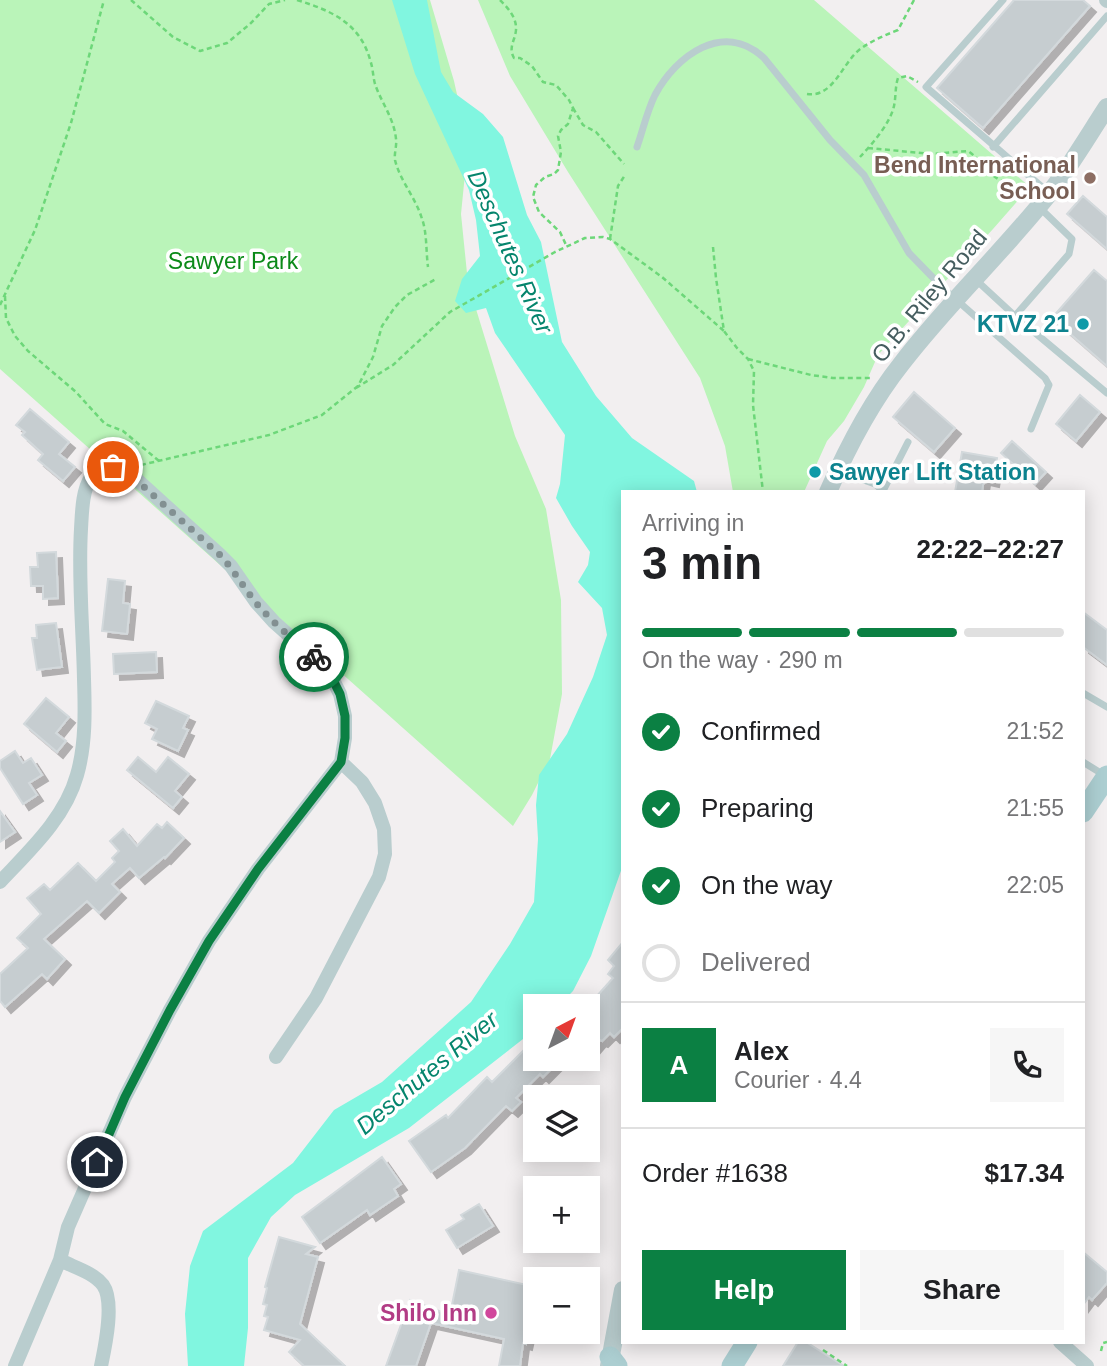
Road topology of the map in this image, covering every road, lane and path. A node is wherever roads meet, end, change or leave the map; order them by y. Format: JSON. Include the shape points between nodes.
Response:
{"nodes":[{"id":1,"x":104,"y":0,"type":"edge"},
{"id":2,"x":131,"y":0,"type":"edge"},
{"id":3,"x":285,"y":0,"type":"edge"},
{"id":4,"x":297,"y":0,"type":"edge"},
{"id":5,"x":500,"y":0,"type":"edge"},
{"id":6,"x":915,"y":0,"type":"edge"},
{"id":7,"x":1003,"y":0,"type":"edge"},
{"id":8,"x":1107,"y":16,"type":"edge"},
{"id":9,"x":926,"y":87,"type":"junction"},
{"id":10,"x":790,"y":91,"type":"junction"},
{"id":11,"x":1107,"y":107,"type":"edge"},
{"id":12,"x":573,"y":108,"type":"junction"},
{"id":13,"x":993,"y":146,"type":"junction"},
{"id":14,"x":637,"y":147,"type":"dead end"},
{"id":15,"x":868,"y":148,"type":"junction"},
{"id":16,"x":624,"y":164,"type":"dead end"},
{"id":17,"x":852,"y":164,"type":"junction"},
{"id":18,"x":625,"y":176,"type":"dead end"},
{"id":19,"x":1038,"y":198,"type":"junction"},
{"id":20,"x":610,"y":239,"type":"junction"},
{"id":21,"x":567,"y":247,"type":"junction"},
{"id":22,"x":713,"y":247,"type":"dead end"},
{"id":23,"x":428,"y":267,"type":"dead end"},
{"id":24,"x":436,"y":279,"type":"dead end"},
{"id":25,"x":975,"y":279,"type":"junction"},
{"id":26,"x":5,"y":296,"type":"junction"},
{"id":27,"x":956,"y":300,"type":"junction"},
{"id":28,"x":0,"y":305,"type":"edge"},
{"id":29,"x":1015,"y":316,"type":"junction"},
{"id":30,"x":724,"y":331,"type":"junction"},
{"id":31,"x":748,"y":359,"type":"junction"},
{"id":32,"x":890,"y":379,"type":"junction"},
{"id":33,"x":356,"y":388,"type":"junction"},
{"id":34,"x":1107,"y":393,"type":"edge"},
{"id":35,"x":1031,"y":429,"type":"dead end"},
{"id":36,"x":908,"y":442,"type":"dead end"},
{"id":37,"x":159,"y":461,"type":"junction"},
{"id":38,"x":121,"y":470,"type":"junction"},
{"id":39,"x":837,"y":471,"type":"junction"},
{"id":40,"x":763,"y":490,"type":"edge"},
{"id":41,"x":829,"y":490,"type":"edge"},
{"id":42,"x":883,"y":490,"type":"edge"},
{"id":43,"x":884,"y":490,"type":"edge"},
{"id":44,"x":1085,"y":694,"type":"edge"},
{"id":45,"x":1107,"y":707,"type":"edge"},
{"id":46,"x":341,"y":762,"type":"junction"},
{"id":47,"x":1085,"y":763,"type":"edge"},
{"id":48,"x":1107,"y":776,"type":"edge"},
{"id":49,"x":1085,"y":809,"type":"edge"},
{"id":50,"x":0,"y":882,"type":"edge"},
{"id":51,"x":276,"y":1057,"type":"dead end"},
{"id":52,"x":60,"y":1260,"type":"junction"},
{"id":53,"x":621,"y":1303,"type":"edge"},
{"id":54,"x":1107,"y":1342,"type":"edge"},
{"id":55,"x":746,"y":1344,"type":"edge"},
{"id":56,"x":1062,"y":1344,"type":"edge"},
{"id":57,"x":823,"y":1350,"type":"dead end"},
{"id":58,"x":1101,"y":1351,"type":"dead end"},
{"id":59,"x":612,"y":1363,"type":"edge"},
{"id":60,"x":15,"y":1366,"type":"edge"},
{"id":61,"x":101,"y":1366,"type":"edge"},
{"id":62,"x":732,"y":1366,"type":"edge"},
{"id":63,"x":847,"y":1366,"type":"edge"},
{"id":64,"x":1087,"y":1366,"type":"edge"}],
"edges":[{"from":1,"to":26,"type":"path","via":[[63,148],[35,230]]},
{"from":2,"to":3,"type":"path","via":[[173,37],[200,51],[227,43],[269,4]]},
{"from":4,"to":23,"type":"path","via":[[342,18],[366,48],[397,140],[394,158],[423,219]]},
{"from":5,"to":12,"type":"path","via":[[516,22],[514,58],[531,66],[543,82],[556,85]]},
{"from":6,"to":10,"type":"path","via":[[898,30],[856,52],[829,88],[813,95]]},
{"from":7,"to":9,"type":"lane"},
{"from":8,"to":13,"type":"lane"},
{"from":9,"to":13,"type":"lane"},
{"from":9,"to":15,"type":"path","via":[[907,76],[898,78],[894,108]]},
{"from":10,"to":14,"type":"lane","via":[[753,48],[726,40],[712,44],[690,54],[668,75],[654,97]]},
{"from":10,"to":17,"type":"lane"},
{"from":11,"to":19,"type":"street","name":"O.B. Riley Road","via":[[1074,159]]},
{"from":12,"to":16,"type":"path","via":[[583,125],[596,132]]},
{"from":12,"to":21,"type":"path","via":[[558,136],[558,170],[536,185],[533,197]]},
{"from":13,"to":19,"type":"lane"},
{"from":15,"to":17,"type":"path"},
{"from":15,"to":19,"type":"path","via":[[932,154],[968,151],[989,172]]},
{"from":17,"to":27,"type":"lane","via":[[871,186],[909,253]]},
{"from":18,"to":20,"type":"path","via":[[618,186]]},
{"from":19,"to":25,"type":"street","name":"O.B. Riley Road"},
{"from":19,"to":29,"type":"lane","via":[[1072,239],[1069,254]]},
{"from":20,"to":21,"type":"path","via":[[585,238]]},
{"from":20,"to":30,"type":"path"},
{"from":21,"to":33,"type":"path","via":[[450,312],[393,365]]},
{"from":22,"to":30,"type":"path"},
{"from":24,"to":33,"type":"path","via":[[395,307]]},
{"from":25,"to":27,"type":"street","name":"O.B. Riley Road"},
{"from":25,"to":29,"type":"lane"},
{"from":26,"to":28,"type":"path"},
{"from":26,"to":37,"type":"path","via":[[6,318],[28,351],[105,424],[123,431]]},
{"from":27,"to":32,"type":"street","name":"O.B. Riley Road"},
{"from":27,"to":35,"type":"lane","via":[[1045,378],[1049,385]]},
{"from":29,"to":34,"type":"lane"},
{"from":30,"to":31,"type":"path"},
{"from":31,"to":32,"type":"path","via":[[833,379]]},
{"from":31,"to":40,"type":"path","via":[[754,371],[752,405]]},
{"from":32,"to":39,"type":"street","name":"O.B. Riley Road"},
{"from":33,"to":37,"type":"path","via":[[322,415],[269,435]]},
{"from":36,"to":43,"type":"lane"},
{"from":37,"to":38,"type":"path"},
{"from":38,"to":46,"type":"street","via":[[220,555],[274,622],[332,678],[345,716]]},
{"from":38,"to":50,"type":"street","via":[[108,468],[91,476],[82,510],[85,707],[77,775],[65,805],[44,835]]},
{"from":39,"to":41,"type":"street","name":"O.B. Riley Road"},
{"from":39,"to":42,"type":"lane"},
{"from":44,"to":45,"type":"lane"},
{"from":46,"to":51,"type":"street","via":[[375,803],[384,829],[385,854],[379,877],[316,999]]},
{"from":46,"to":52,"type":"street","via":[[258,869],[170,1010],[125,1097],[68,1227]]},
{"from":47,"to":48,"type":"lane"},
{"from":48,"to":49,"type":"main road"},
{"from":52,"to":60,"type":"street"},
{"from":52,"to":61,"type":"street","via":[[103,1285],[108,1299]]},
{"from":53,"to":59,"type":"street"},
{"from":54,"to":58,"type":"path"},
{"from":55,"to":62,"type":"main road"},
{"from":56,"to":64,"type":"street"},
{"from":57,"to":63,"type":"path"}]}
